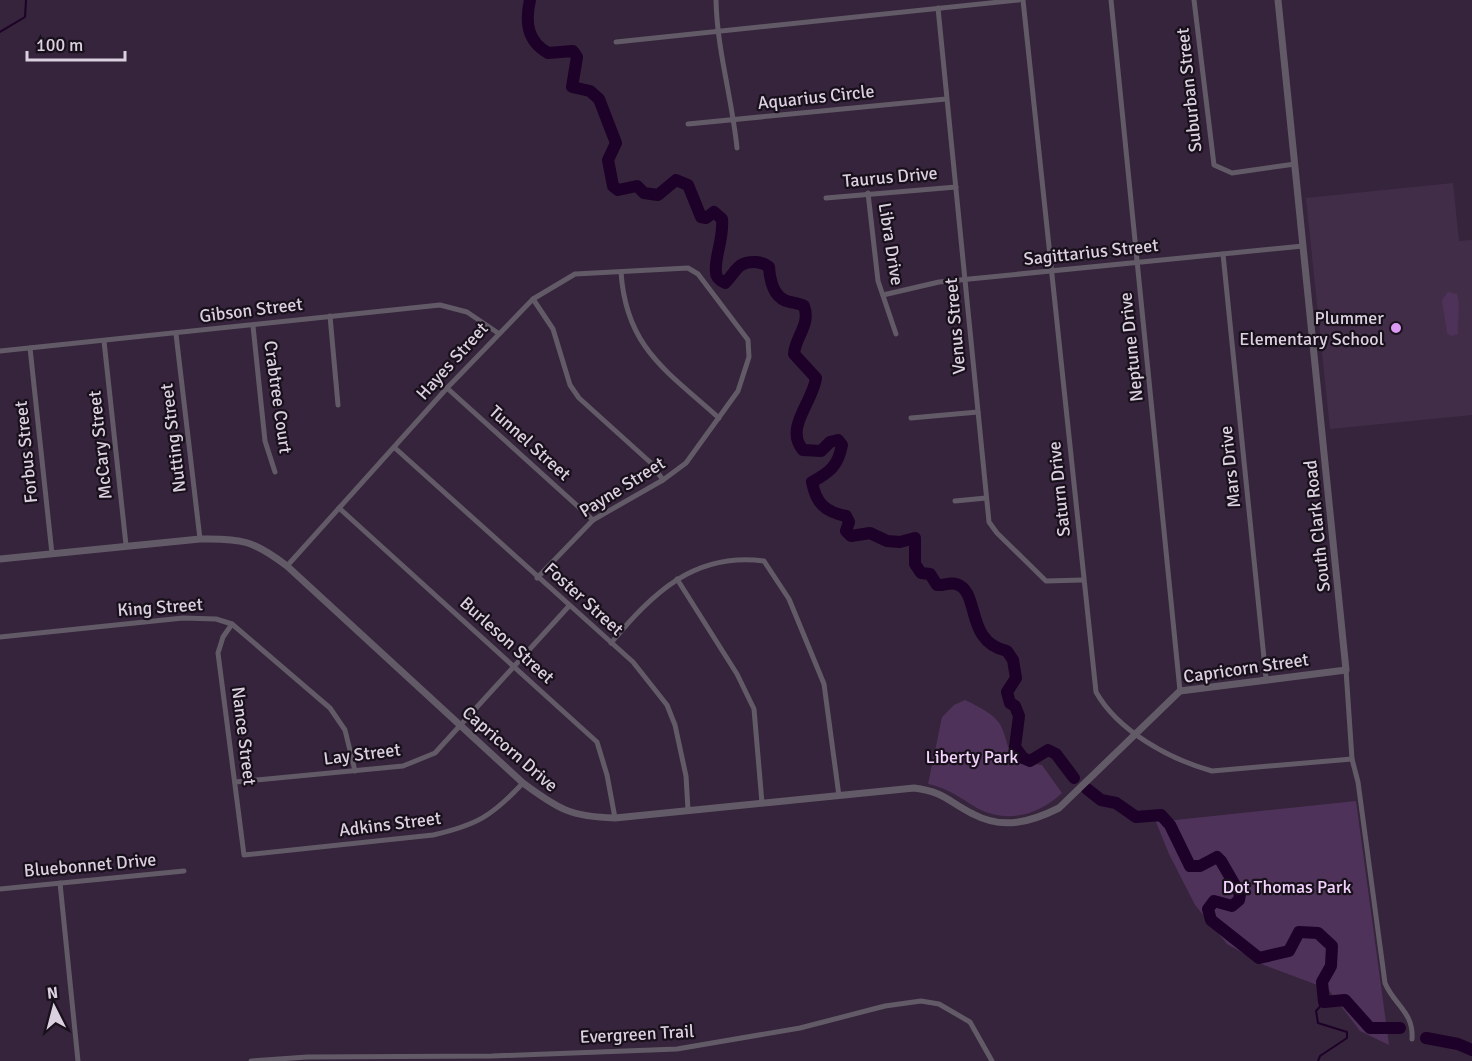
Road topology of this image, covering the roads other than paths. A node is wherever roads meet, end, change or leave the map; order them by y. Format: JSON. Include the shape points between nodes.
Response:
{"nodes":[{"id":1,"x":716,"y":0,"type":"edge"},
{"id":2,"x":1021,"y":0,"type":"edge"},
{"id":3,"x":1111,"y":0,"type":"edge"},
{"id":4,"x":1194,"y":0,"type":"edge"},
{"id":5,"x":1278,"y":0,"type":"edge"},
{"id":6,"x":938,"y":8,"type":"junction"},
{"id":7,"x":716,"y":32,"type":"junction"},
{"id":8,"x":616,"y":42,"type":"dead end"},
{"id":9,"x":946,"y":99,"type":"junction"},
{"id":10,"x":734,"y":121,"type":"junction"},
{"id":11,"x":688,"y":124,"type":"dead end"},
{"id":12,"x":736,"y":148,"type":"dead end"},
{"id":13,"x":1295,"y":164,"type":"junction"},
{"id":14,"x":956,"y":187,"type":"junction"},
{"id":15,"x":868,"y":193,"type":"junction"},
{"id":16,"x":826,"y":198,"type":"dead end"},
{"id":17,"x":1303,"y":246,"type":"junction"},
{"id":18,"x":1223,"y":254,"type":"junction"},
{"id":19,"x":1138,"y":263,"type":"junction"},
{"id":20,"x":688,"y":268,"type":"joint"},
{"id":21,"x":1052,"y":271,"type":"junction"},
{"id":22,"x":621,"y":272,"type":"junction"},
{"id":23,"x":966,"y":280,"type":"junction"},
{"id":24,"x":883,"y":295,"type":"junction"},
{"id":25,"x":533,"y":299,"type":"junction"},
{"id":26,"x":330,"y":316,"type":"junction"},
{"id":27,"x":253,"y":326,"type":"junction"},
{"id":28,"x":498,"y":333,"type":"junction"},
{"id":29,"x":176,"y":334,"type":"junction"},
{"id":30,"x":896,"y":334,"type":"dead end"},
{"id":31,"x":104,"y":341,"type":"junction"},
{"id":32,"x":30,"y":348,"type":"junction"},
{"id":33,"x":0,"y":351,"type":"edge"},
{"id":34,"x":447,"y":388,"type":"junction"},
{"id":35,"x":338,"y":405,"type":"dead end"},
{"id":36,"x":978,"y":412,"type":"junction"},
{"id":37,"x":718,"y":418,"type":"junction"},
{"id":38,"x":911,"y":418,"type":"dead end"},
{"id":39,"x":395,"y":448,"type":"junction"},
{"id":40,"x":275,"y":472,"type":"dead end"},
{"id":41,"x":663,"y":480,"type":"junction"},
{"id":42,"x":986,"y":498,"type":"junction"},
{"id":43,"x":956,"y":501,"type":"dead end"},
{"id":44,"x":339,"y":508,"type":"junction"},
{"id":45,"x":593,"y":519,"type":"junction"},
{"id":46,"x":200,"y":538,"type":"junction"},
{"id":47,"x":126,"y":545,"type":"junction"},
{"id":48,"x":52,"y":554,"type":"junction"},
{"id":49,"x":0,"y":559,"type":"edge"},
{"id":50,"x":287,"y":566,"type":"junction"},
{"id":51,"x":537,"y":578,"type":"junction"},
{"id":52,"x":677,"y":579,"type":"junction"},
{"id":53,"x":1083,"y":580,"type":"junction"},
{"id":54,"x":569,"y":606,"type":"junction"},
{"id":55,"x":232,"y":624,"type":"junction"},
{"id":56,"x":0,"y":637,"type":"edge"},
{"id":57,"x":611,"y":643,"type":"junction"},
{"id":58,"x":514,"y":667,"type":"junction"},
{"id":59,"x":1346,"y":670,"type":"junction"},
{"id":60,"x":1266,"y":678,"type":"junction"},
{"id":61,"x":1180,"y":691,"type":"junction"},
{"id":62,"x":460,"y":726,"type":"junction"},
{"id":63,"x":1135,"y":734,"type":"junction"},
{"id":64,"x":1352,"y":759,"type":"junction"},
{"id":65,"x":1106,"y":762,"type":"joint"},
{"id":66,"x":355,"y":771,"type":"junction"},
{"id":67,"x":235,"y":782,"type":"junction"},
{"id":68,"x":523,"y":783,"type":"junction"},
{"id":69,"x":839,"y":796,"type":"junction"},
{"id":70,"x":762,"y":803,"type":"junction"},
{"id":71,"x":688,"y":810,"type":"junction"},
{"id":72,"x":615,"y":818,"type":"junction"},
{"id":73,"x":244,"y":855,"type":"joint"},
{"id":74,"x":184,"y":871,"type":"dead end"},
{"id":75,"x":60,"y":883,"type":"junction"},
{"id":76,"x":0,"y":889,"type":"edge"},
{"id":77,"x":1412,"y":1039,"type":"dead end"},
{"id":78,"x":78,"y":1061,"type":"edge"},
{"id":79,"x":251,"y":1061,"type":"edge"},
{"id":80,"x":992,"y":1061,"type":"edge"}],
"edges":[{"from":1,"to":7,"type":"street"},
{"from":2,"to":6,"type":"street"},
{"from":2,"to":21,"type":"street","name":"Saturn Drive"},
{"from":3,"to":19,"type":"street","name":"Neptune Drive"},
{"from":4,"to":13,"type":"street","name":"Suburban Street","via":[[1214,165],[1232,173]]},
{"from":5,"to":13,"type":"street","name":"South Clark Road"},
{"from":6,"to":7,"type":"street"},
{"from":6,"to":9,"type":"street","name":"Venus Street"},
{"from":7,"to":8,"type":"street"},
{"from":7,"to":10,"type":"street"},
{"from":9,"to":10,"type":"street","name":"Aquarius Circle"},
{"from":9,"to":14,"type":"street","name":"Venus Street"},
{"from":10,"to":11,"type":"street","name":"Aquarius Circle"},
{"from":10,"to":12,"type":"street"},
{"from":13,"to":17,"type":"street","name":"South Clark Road"},
{"from":14,"to":15,"type":"street","name":"Taurus Drive"},
{"from":14,"to":23,"type":"street","name":"Venus Street"},
{"from":15,"to":16,"type":"street","name":"Taurus Drive"},
{"from":15,"to":24,"type":"street","name":"Libra Drive"},
{"from":17,"to":18,"type":"street","name":"Sagittarius Street"},
{"from":17,"to":59,"type":"street","name":"South Clark Road"},
{"from":18,"to":19,"type":"street","name":"Sagittarius Street"},
{"from":18,"to":60,"type":"street","name":"Mars Drive"},
{"from":19,"to":21,"type":"street","name":"Sagittarius Street"},
{"from":19,"to":61,"type":"street","name":"Neptune Drive"},
{"from":20,"to":22,"type":"street","name":"Hayes Street"},
{"from":20,"to":37,"type":"street","name":"Payne Street","via":[[698,274],[748,340],[749,357],[738,391]]},
{"from":21,"to":23,"type":"street","name":"Sagittarius Street"},
{"from":21,"to":53,"type":"street","name":"Saturn Drive"},
{"from":22,"to":25,"type":"street","name":"Hayes Street","via":[[576,274]]},
{"from":22,"to":37,"type":"street","via":[[623,296],[637,336],[651,357]]},
{"from":23,"to":24,"type":"street","name":"Sagittarius Street"},
{"from":23,"to":36,"type":"street","name":"Venus Street"},
{"from":24,"to":30,"type":"street","name":"Libra Drive"},
{"from":25,"to":28,"type":"street","name":"Hayes Street"},
{"from":25,"to":41,"type":"street","via":[[553,329],[570,385],[579,398],[651,463]]},
{"from":26,"to":27,"type":"street","name":"Gibson Street"},
{"from":26,"to":28,"type":"street","name":"Gibson Street","via":[[440,305],[466,312]]},
{"from":26,"to":35,"type":"street"},
{"from":27,"to":29,"type":"street","name":"Gibson Street"},
{"from":27,"to":40,"type":"street","name":"Crabtree Court","via":[[265,441]]},
{"from":28,"to":34,"type":"street","name":"Hayes Street"},
{"from":29,"to":31,"type":"street","name":"Gibson Street"},
{"from":29,"to":46,"type":"street","name":"Nutting Street"},
{"from":31,"to":32,"type":"street","name":"Gibson Street"},
{"from":31,"to":47,"type":"street","name":"McCary Street"},
{"from":32,"to":33,"type":"street","name":"Gibson Street"},
{"from":32,"to":48,"type":"street","name":"Forbus Street"},
{"from":34,"to":39,"type":"street","name":"Hayes Street"},
{"from":34,"to":45,"type":"street","name":"Tunnel Street"},
{"from":36,"to":38,"type":"street"},
{"from":36,"to":42,"type":"street","name":"Venus Street"},
{"from":37,"to":41,"type":"street","name":"Payne Street","via":[[686,463]]},
{"from":39,"to":44,"type":"street","name":"Hayes Street"},
{"from":39,"to":51,"type":"street","name":"Foster Street"},
{"from":41,"to":45,"type":"street","name":"Payne Street"},
{"from":42,"to":43,"type":"street"},
{"from":42,"to":53,"type":"street","name":"Venus Street","via":[[989,522],[1040,576],[1058,583]]},
{"from":44,"to":50,"type":"street","name":"Hayes Street"},
{"from":44,"to":58,"type":"street","name":"Burleson Street"},
{"from":45,"to":51,"type":"street","name":"Payne Street"},
{"from":46,"to":47,"type":"street","name":"Capricorn Drive"},
{"from":46,"to":50,"type":"street","name":"Capricorn Drive","via":[[232,538],[262,547]]},
{"from":47,"to":48,"type":"street","name":"Capricorn Drive"},
{"from":48,"to":49,"type":"street","name":"Capricorn Drive"},
{"from":50,"to":62,"type":"street","name":"Capricorn Drive"},
{"from":51,"to":54,"type":"street","name":"Foster Street"},
{"from":52,"to":57,"type":"street","via":[[641,608]]},
{"from":52,"to":69,"type":"street","via":[[685,573],[738,558],[764,561],[789,599],[824,684]]},
{"from":52,"to":70,"type":"street","via":[[737,674],[754,709]]},
{"from":53,"to":63,"type":"street","name":"Saturn Drive","via":[[1096,692],[1102,703]]},
{"from":54,"to":57,"type":"street","name":"Foster Street"},
{"from":54,"to":58,"type":"street","name":"Lay Street"},
{"from":55,"to":56,"type":"street","name":"King Street","via":[[216,619],[183,618]]},
{"from":55,"to":66,"type":"street","via":[[330,708],[345,730]]},
{"from":55,"to":67,"type":"street","name":"Nance Street","via":[[219,653]]},
{"from":57,"to":71,"type":"street","name":"Foster Street","via":[[667,705],[686,776]]},
{"from":58,"to":62,"type":"street","name":"Lay Street"},
{"from":58,"to":72,"type":"street","name":"Burleson Street","via":[[597,742]]},
{"from":59,"to":60,"type":"street","name":"Capricorn Street"},
{"from":59,"to":64,"type":"street","name":"South Clark Road"},
{"from":60,"to":61,"type":"street","name":"Capricorn Street"},
{"from":61,"to":63,"type":"street","name":"Capricorn Street"},
{"from":62,"to":66,"type":"street","name":"Lay Street","via":[[435,753],[403,766]]},
{"from":62,"to":68,"type":"street","name":"Capricorn Drive"},
{"from":63,"to":64,"type":"street","name":"Saturn Drive","via":[[1194,766],[1212,771]]},
{"from":63,"to":65,"type":"street","name":"Capricorn Street"},
{"from":64,"to":77,"type":"street","name":"South Clark Road","via":[[1385,983],[1408,1014]]},
{"from":65,"to":69,"type":"street","name":"Capricorn Drive","via":[[1059,808],[1020,823],[1003,824],[975,815],[936,791],[914,788]]},
{"from":66,"to":67,"type":"street","name":"Lay Street"},
{"from":67,"to":73,"type":"street","name":"Nance Street"},
{"from":68,"to":72,"type":"street","name":"Capricorn Drive","via":[[557,808],[586,818]]},
{"from":68,"to":73,"type":"street","name":"Adkins Street","via":[[497,810],[460,829]]},
{"from":69,"to":70,"type":"street","name":"Capricorn Drive"},
{"from":70,"to":71,"type":"street","name":"Capricorn Drive"},
{"from":71,"to":72,"type":"street","name":"Capricorn Drive"},
{"from":74,"to":75,"type":"street","name":"Bluebonnet Drive"},
{"from":75,"to":76,"type":"street","name":"Bluebonnet Drive"},
{"from":75,"to":78,"type":"street"},
{"from":79,"to":80,"type":"street","name":"Evergreen Trail","via":[[677,1049],[800,1028],[921,1001],[939,1004],[970,1023]]}]}
